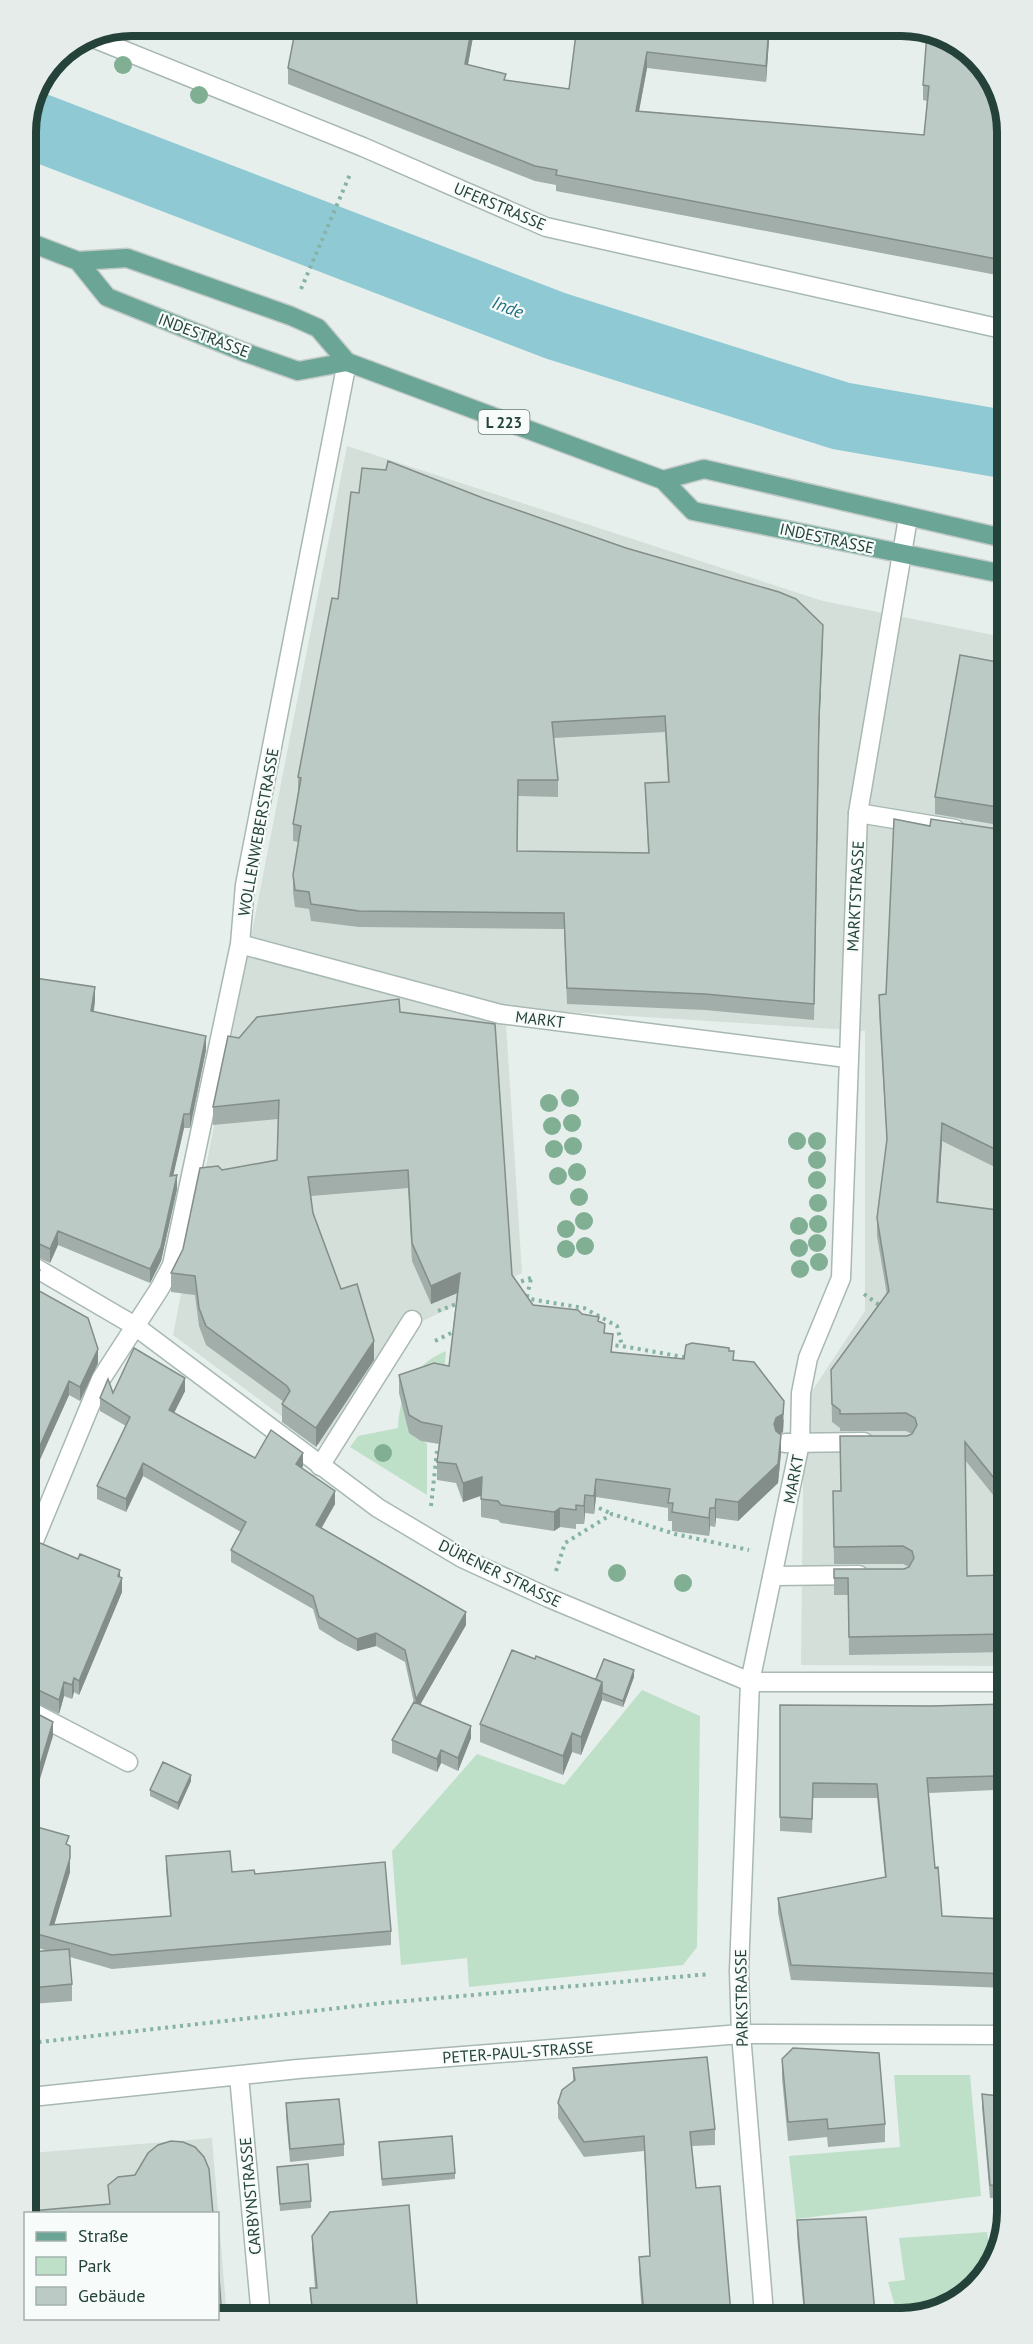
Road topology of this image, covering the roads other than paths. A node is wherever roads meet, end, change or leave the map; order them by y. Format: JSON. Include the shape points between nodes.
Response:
{"nodes":[{"id":1,"x":101,"y":41,"type":"edge"},
{"id":2,"x":36,"y":249,"type":"edge"},
{"id":3,"x":78,"y":261,"type":"junction"},
{"id":4,"x":997,"y":328,"type":"edge"},
{"id":5,"x":347,"y":362,"type":"junction"},
{"id":6,"x":663,"y":480,"type":"junction"},
{"id":7,"x":908,"y":518,"type":"junction"},
{"id":8,"x":997,"y":537,"type":"edge"},
{"id":9,"x":902,"y":554,"type":"junction"},
{"id":10,"x":997,"y":573,"type":"edge"},
{"id":11,"x":858,"y":813,"type":"junction"},
{"id":12,"x":970,"y":832,"type":"edge"},
{"id":13,"x":240,"y":944,"type":"junction"},
{"id":14,"x":847,"y":1058,"type":"junction"},
{"id":15,"x":36,"y":1268,"type":"edge"},
{"id":16,"x":841,"y":1278,"type":"joint"},
{"id":17,"x":412,"y":1320,"type":"road end"},
{"id":18,"x":135,"y":1326,"type":"junction"},
{"id":19,"x":882,"y":1442,"type":"edge"},
{"id":20,"x":792,"y":1443,"type":"junction"},
{"id":21,"x":320,"y":1466,"type":"junction"},
{"id":22,"x":36,"y":1536,"type":"edge"},
{"id":23,"x":775,"y":1569,"type":"junction"},
{"id":24,"x":880,"y":1575,"type":"edge"},
{"id":25,"x":750,"y":1682,"type":"junction"},
{"id":26,"x":997,"y":1682,"type":"edge"},
{"id":27,"x":36,"y":1713,"type":"edge"},
{"id":28,"x":128,"y":1762,"type":"dead end"},
{"id":29,"x":741,"y":2034,"type":"junction"},
{"id":30,"x":997,"y":2035,"type":"edge"},
{"id":31,"x":239,"y":2076,"type":"junction"},
{"id":32,"x":36,"y":2096,"type":"edge"},
{"id":33,"x":260,"y":2308,"type":"edge"},
{"id":34,"x":764,"y":2308,"type":"edge"}],
"edges":[{"from":1,"to":4,"type":"street","name":"UFERSTRASSE","via":[[363,147],[546,227]]},
{"from":2,"to":3,"type":"main road","name":"INDESTRASSE","number":"L 223"},
{"from":3,"to":5,"type":"main road","name":"INDESTRASSE","number":"L 223","via":[[127,258],[291,316],[318,328]]},
{"from":3,"to":5,"type":"main road","name":"INDESTRASSE","number":"L 223","via":[[107,297],[244,352],[298,371]]},
{"from":5,"to":6,"type":"main road","name":"INDESTRASSE","number":"L 223"},
{"from":5,"to":13,"type":"street","name":"WOLLENWEBERSTRASSE","via":[[245,885]]},
{"from":6,"to":7,"type":"main road","via":[[704,469]]},
{"from":6,"to":9,"type":"main road","name":"INDESTRASSE","number":"L 223","via":[[693,511]]},
{"from":7,"to":8,"type":"main road"},
{"from":7,"to":9,"type":"street","name":"MARKTSTRASSE"},
{"from":9,"to":10,"type":"main road","name":"INDESTRASSE","number":"L 223"},
{"from":9,"to":11,"type":"street","name":"MARKTSTRASSE"},
{"from":11,"to":12,"type":"street"},
{"from":11,"to":14,"type":"street","name":"MARKTSTRASSE"},
{"from":13,"to":14,"type":"street","name":"MARKT","via":[[500,1014]]},
{"from":13,"to":18,"type":"street","name":"WOLLENWEBERSTRASSE","via":[[172,1265]]},
{"from":14,"to":16,"type":"street","name":"MARKTSTRASSE"},
{"from":15,"to":18,"type":"street","name":"DÜRENER STRASSE"},
{"from":16,"to":20,"type":"street","name":"MARKT","via":[[808,1358]]},
{"from":17,"to":21,"type":"street"},
{"from":18,"to":21,"type":"street","name":"DÜRENER STRASSE"},
{"from":18,"to":22,"type":"street","name":"WOLLENWEBERSTRASSE","via":[[101,1379]]},
{"from":19,"to":20,"type":"street"},
{"from":20,"to":23,"type":"street","name":"MARKT"},
{"from":21,"to":25,"type":"street","name":"DÜRENER STRASSE","via":[[378,1508],[462,1558]]},
{"from":23,"to":24,"type":"street"},
{"from":23,"to":25,"type":"street","name":"MARKT"},
{"from":25,"to":26,"type":"street","name":"DÜRENER STRASSE"},
{"from":25,"to":29,"type":"street","name":"PARKSTRASSE","via":[[739,1971]]},
{"from":27,"to":28,"type":"street"},
{"from":29,"to":30,"type":"street","name":"PETER-PAUL-STRASSE"},
{"from":29,"to":31,"type":"street","name":"PETER-PAUL-STRASSE"},
{"from":29,"to":34,"type":"street","name":"PARKSTRASSE"},
{"from":31,"to":32,"type":"street","name":"PETER-PAUL-STRASSE"},
{"from":31,"to":33,"type":"street","name":"CARBYNSTRASSE"}]}
